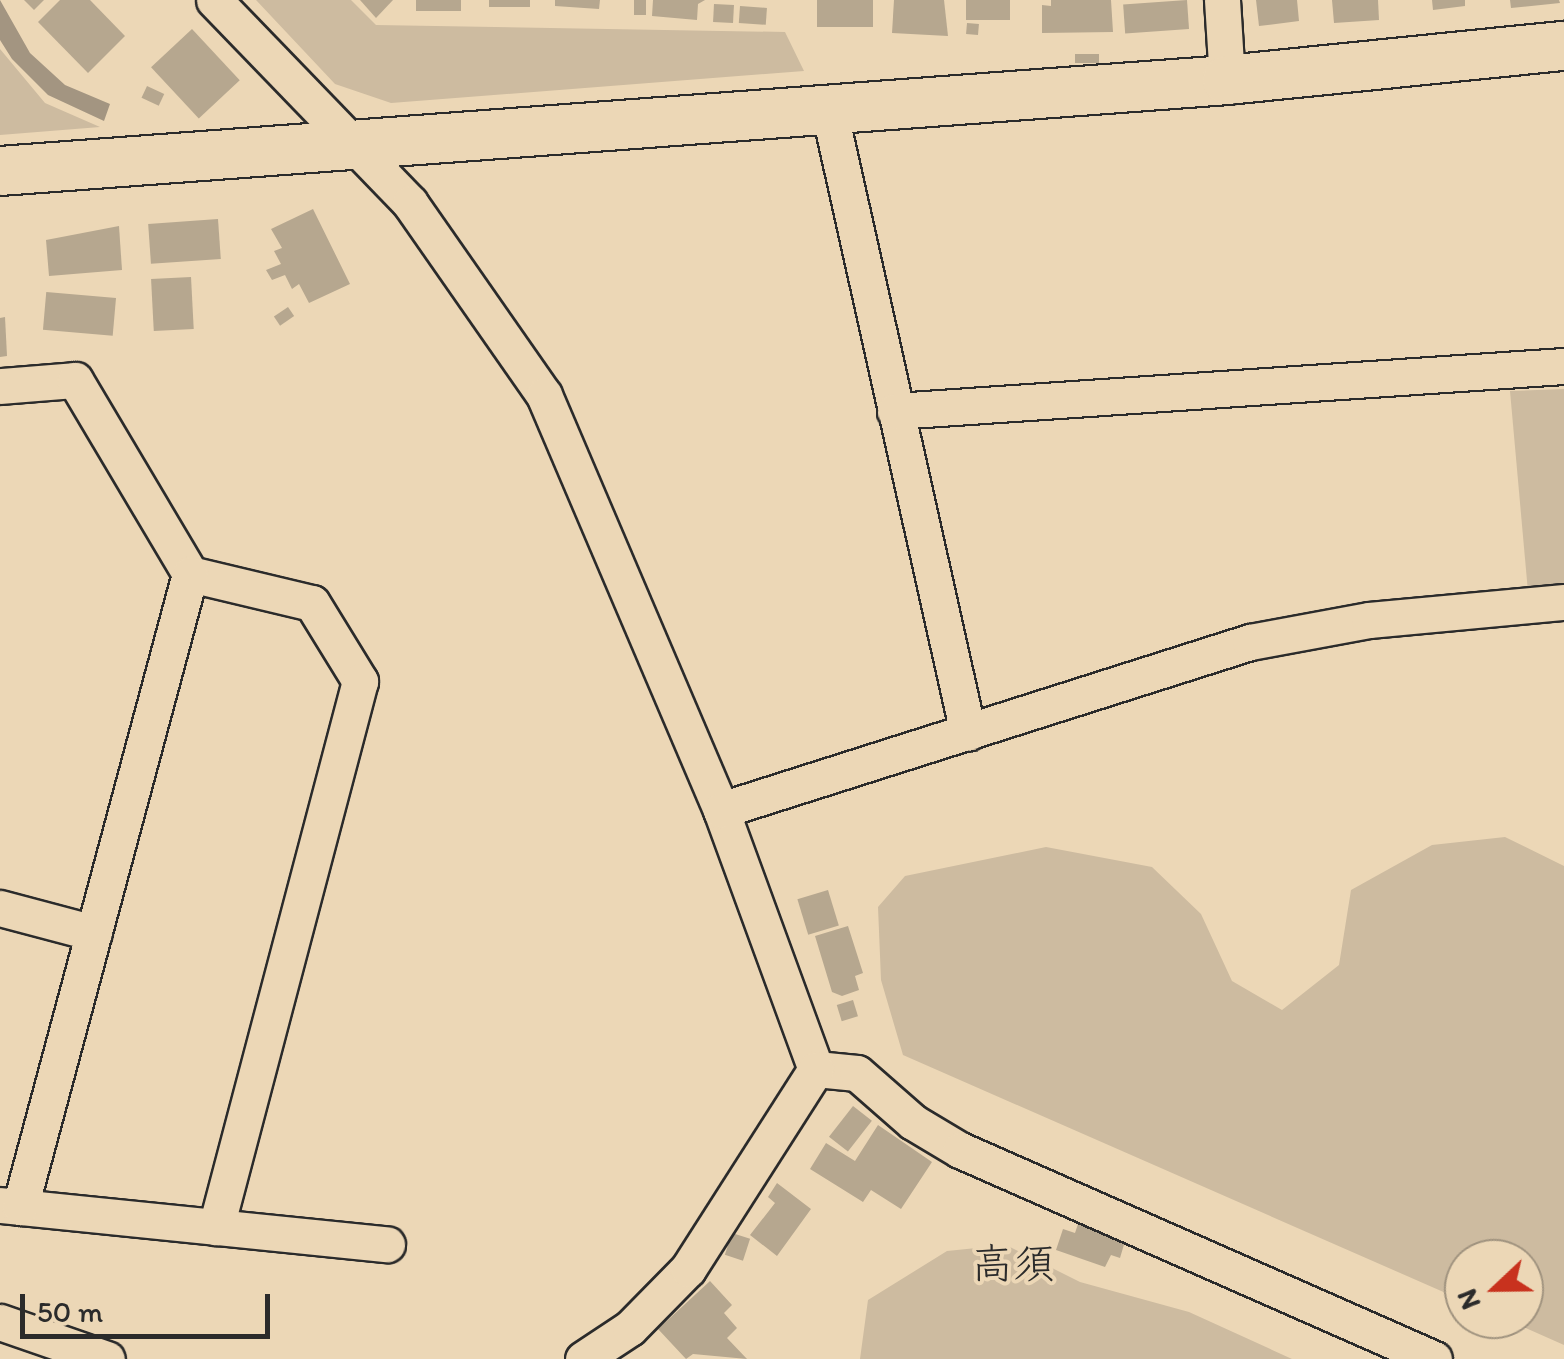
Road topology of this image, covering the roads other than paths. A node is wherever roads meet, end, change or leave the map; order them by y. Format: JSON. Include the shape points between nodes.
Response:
{"nodes":[{"id":1,"x":214,"y":0,"type":"edge"},
{"id":2,"x":1222,"y":0,"type":"edge"},
{"id":3,"x":1564,"y":46,"type":"edge"},
{"id":4,"x":1227,"y":80,"type":"junction"},
{"id":5,"x":830,"y":110,"type":"junction"},
{"id":6,"x":346,"y":142,"type":"junction"},
{"id":7,"x":0,"y":171,"type":"edge"},
{"id":8,"x":1564,"y":366,"type":"edge"},
{"id":9,"x":0,"y":386,"type":"edge"},
{"id":10,"x":895,"y":411,"type":"junction"},
{"id":11,"x":190,"y":574,"type":"junction"},
{"id":12,"x":1564,"y":602,"type":"edge"},
{"id":13,"x":968,"y":733,"type":"junction"},
{"id":14,"x":720,"y":810,"type":"junction"},
{"id":15,"x":0,"y":908,"type":"edge"},
{"id":16,"x":94,"y":932,"type":"junction"},
{"id":17,"x":816,"y":1069,"type":"junction"},
{"id":18,"x":10,"y":1206,"type":"edge"},
{"id":19,"x":216,"y":1227,"type":"junction"},
{"id":20,"x":387,"y":1244,"type":"dead end"},
{"id":21,"x":0,"y":1322,"type":"edge"},
{"id":22,"x":107,"y":1359,"type":"edge"},
{"id":23,"x":583,"y":1359,"type":"edge"},
{"id":24,"x":1434,"y":1359,"type":"edge"}],
"edges":[{"from":1,"to":6,"type":"street"},
{"from":2,"to":4,"type":"street"},
{"from":3,"to":4,"type":"street"},
{"from":4,"to":5,"type":"street"},
{"from":5,"to":6,"type":"street"},
{"from":5,"to":10,"type":"street"},
{"from":6,"to":7,"type":"street"},
{"from":6,"to":14,"type":"street","via":[[410,203],[544,396]]},
{"from":8,"to":10,"type":"street"},
{"from":9,"to":11,"type":"street","via":[[74,380]]},
{"from":10,"to":13,"type":"street"},
{"from":11,"to":16,"type":"street"},
{"from":11,"to":19,"type":"street","via":[[312,603],[360,681]]},
{"from":12,"to":13,"type":"street","via":[[1369,620],[1250,642]]},
{"from":13,"to":14,"type":"street"},
{"from":14,"to":17,"type":"street"},
{"from":15,"to":16,"type":"street"},
{"from":16,"to":18,"type":"street"},
{"from":17,"to":23,"type":"street","via":[[688,1269],[630,1328]]},
{"from":17,"to":24,"type":"street","via":[[858,1073],[914,1122],[960,1150]]},
{"from":18,"to":19,"type":"street"},
{"from":19,"to":20,"type":"street"},
{"from":21,"to":22,"type":"street"}]}
